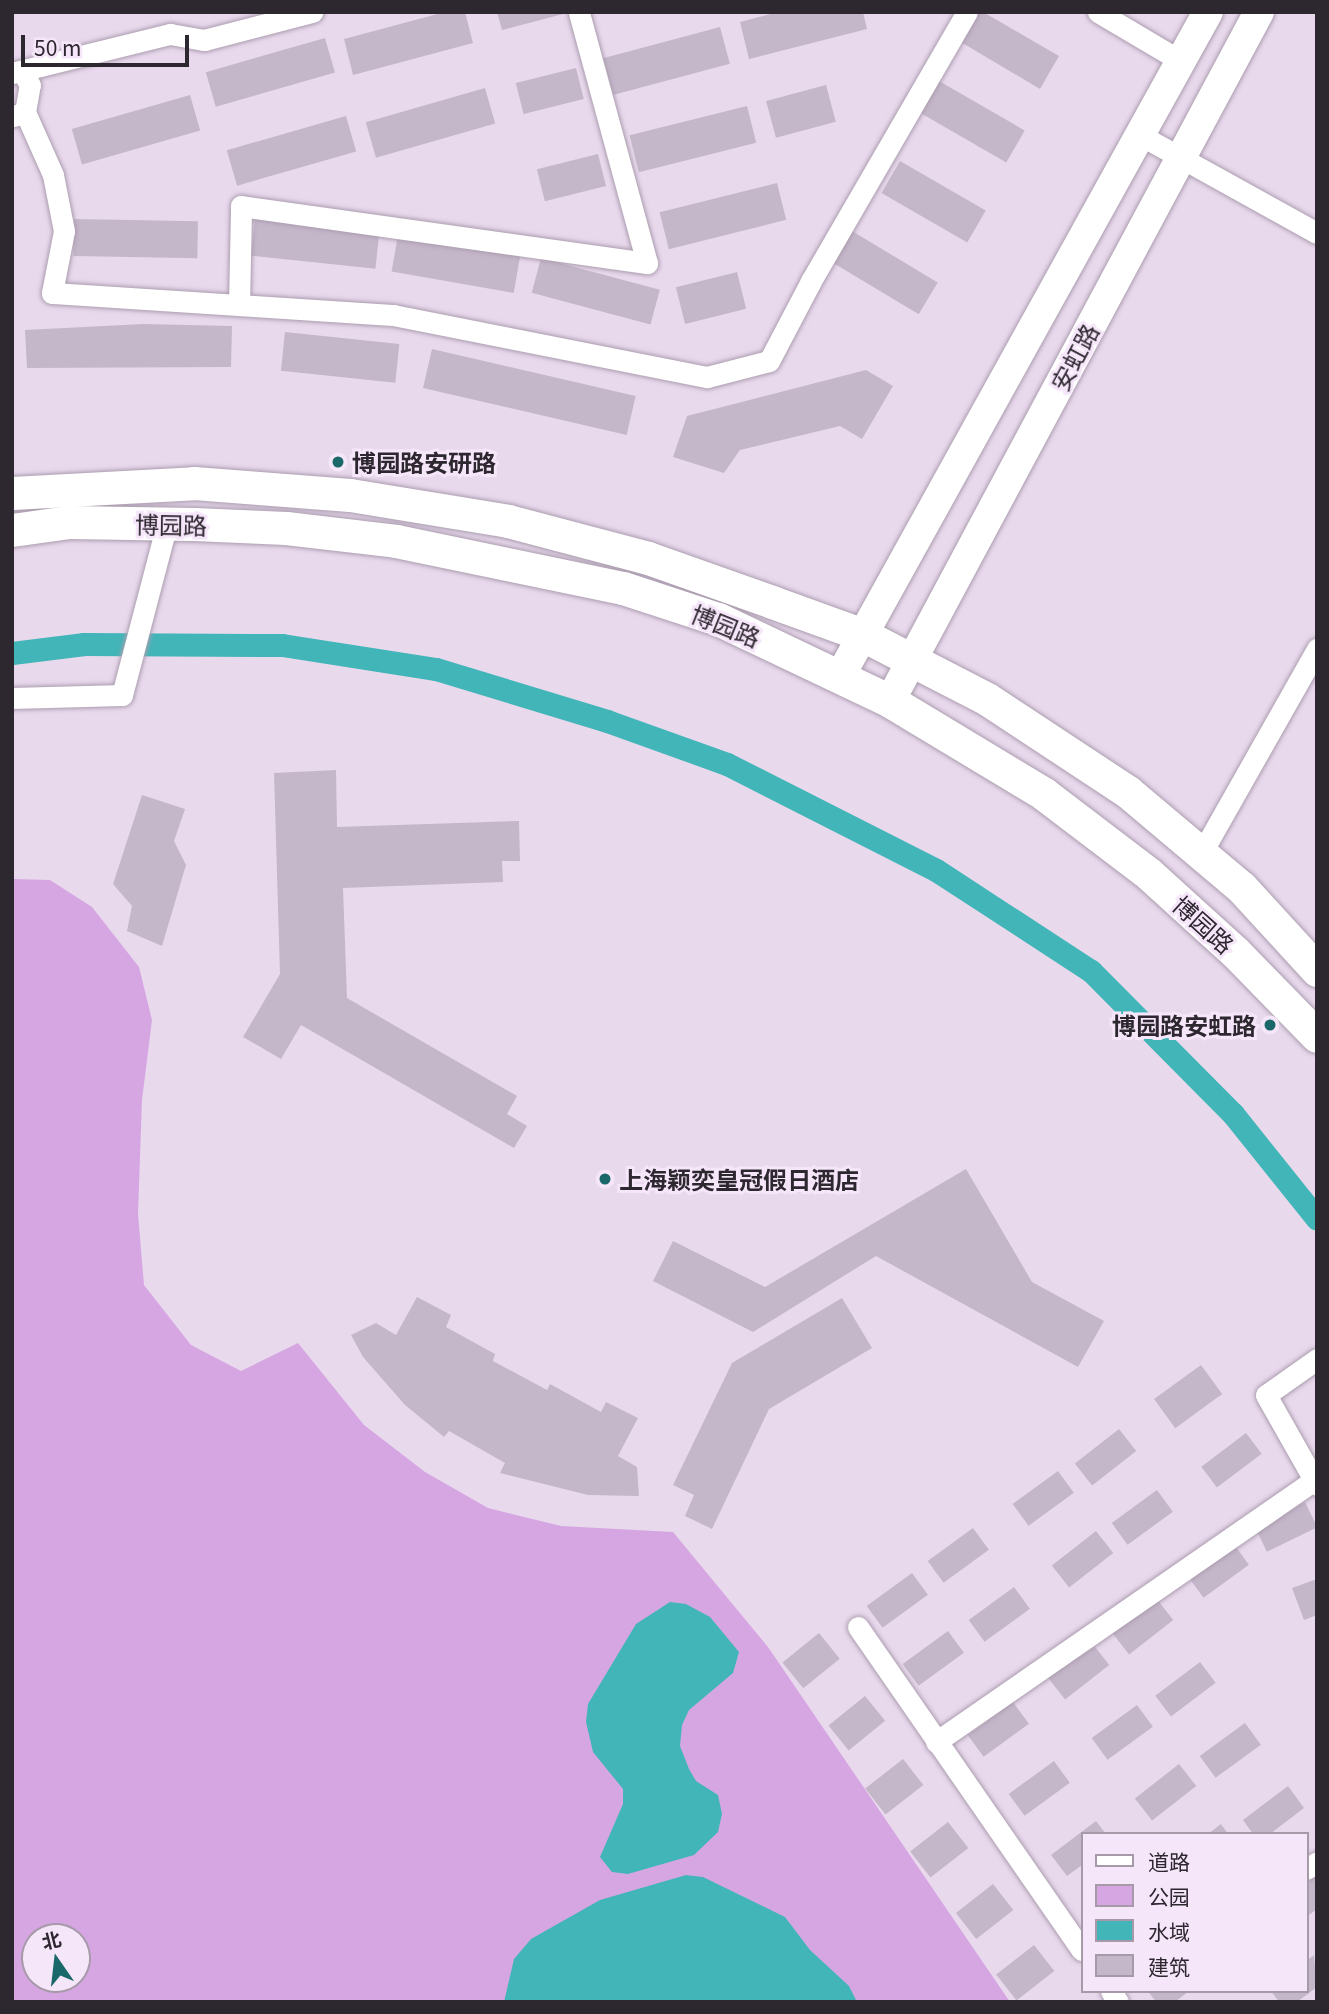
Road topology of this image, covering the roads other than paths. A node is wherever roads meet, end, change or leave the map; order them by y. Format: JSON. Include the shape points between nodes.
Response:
{"nodes":[{"id":1,"x":312,"y":12,"type":"edge"},
{"id":2,"x":579,"y":12,"type":"edge"},
{"id":3,"x":967,"y":12,"type":"edge"},
{"id":4,"x":1098,"y":12,"type":"edge"},
{"id":5,"x":1208,"y":12,"type":"edge"},
{"id":6,"x":1259,"y":12,"type":"edge"},
{"id":7,"x":1181,"y":61,"type":"junction"},
{"id":8,"x":17,"y":72,"type":"edge"},
{"id":9,"x":19,"y":114,"type":"edge"},
{"id":10,"x":1140,"y":135,"type":"junction"},
{"id":11,"x":1181,"y":157,"type":"junction"},
{"id":12,"x":1317,"y":233,"type":"edge"},
{"id":13,"x":239,"y":305,"type":"junction"},
{"id":14,"x":12,"y":493,"type":"edge"},
{"id":15,"x":167,"y":524,"type":"junction"},
{"id":16,"x":12,"y":530,"type":"edge"},
{"id":17,"x":863,"y":635,"type":"junction"},
{"id":18,"x":1317,"y":649,"type":"edge"},
{"id":19,"x":912,"y":659,"type":"junction"},
{"id":20,"x":839,"y":678,"type":"junction"},
{"id":21,"x":12,"y":698,"type":"edge"},
{"id":22,"x":890,"y":701,"type":"junction"},
{"id":23,"x":1201,"y":853,"type":"junction"},
{"id":24,"x":1317,"y":970,"type":"edge"},
{"id":25,"x":1317,"y":1036,"type":"edge"},
{"id":26,"x":1317,"y":1359,"type":"edge"},
{"id":27,"x":1315,"y":1482,"type":"edge"},
{"id":28,"x":858,"y":1627,"type":"dead end"},
{"id":29,"x":936,"y":1742,"type":"junction"},
{"id":30,"x":1080,"y":1947,"type":"edge"}],
"edges":[{"from":1,"to":8,"type":"street","via":[[204,40],[170,34]]},
{"from":2,"to":13,"type":"street","via":[[647,263],[241,206]]},
{"from":3,"to":13,"type":"street","via":[[769,361],[707,377],[393,316]]},
{"from":4,"to":7,"type":"street"},
{"from":5,"to":7,"type":"main road","name":"安虹路"},
{"from":6,"to":11,"type":"main road","name":"安虹路"},
{"from":7,"to":10,"type":"main road","name":"安虹路"},
{"from":8,"to":9,"type":"street","via":[[30,85]]},
{"from":9,"to":13,"type":"street","via":[[53,175],[64,231],[52,293]]},
{"from":10,"to":11,"type":"street"},
{"from":10,"to":17,"type":"main road","name":"安虹路"},
{"from":11,"to":12,"type":"street"},
{"from":11,"to":19,"type":"main road","name":"安虹路"},
{"from":14,"to":17,"type":"main road","name":"博园路","via":[[194,483],[301,488],[395,502],[508,522],[648,558]]},
{"from":15,"to":16,"type":"main road","name":"博园路","via":[[69,522]]},
{"from":15,"to":20,"type":"main road","name":"博园路","via":[[286,528],[396,541],[624,588],[718,619]]},
{"from":15,"to":21,"type":"street","via":[[122,695]]},
{"from":17,"to":19,"type":"main road","name":"博园路"},
{"from":17,"to":20,"type":"main road","name":"安虹路"},
{"from":18,"to":23,"type":"street"},
{"from":19,"to":22,"type":"main road","name":"安虹路"},
{"from":19,"to":23,"type":"main road","name":"博园路","via":[[987,699],[1117,785]]},
{"from":20,"to":22,"type":"main road","name":"博园路"},
{"from":22,"to":25,"type":"main road","name":"博园路","via":[[1044,794],[1149,874],[1235,952]]},
{"from":23,"to":24,"type":"main road","name":"博园路","via":[[1241,887]]},
{"from":26,"to":27,"type":"street","via":[[1266,1395]]},
{"from":27,"to":29,"type":"street"},
{"from":28,"to":29,"type":"street"},
{"from":29,"to":30,"type":"street"}]}
